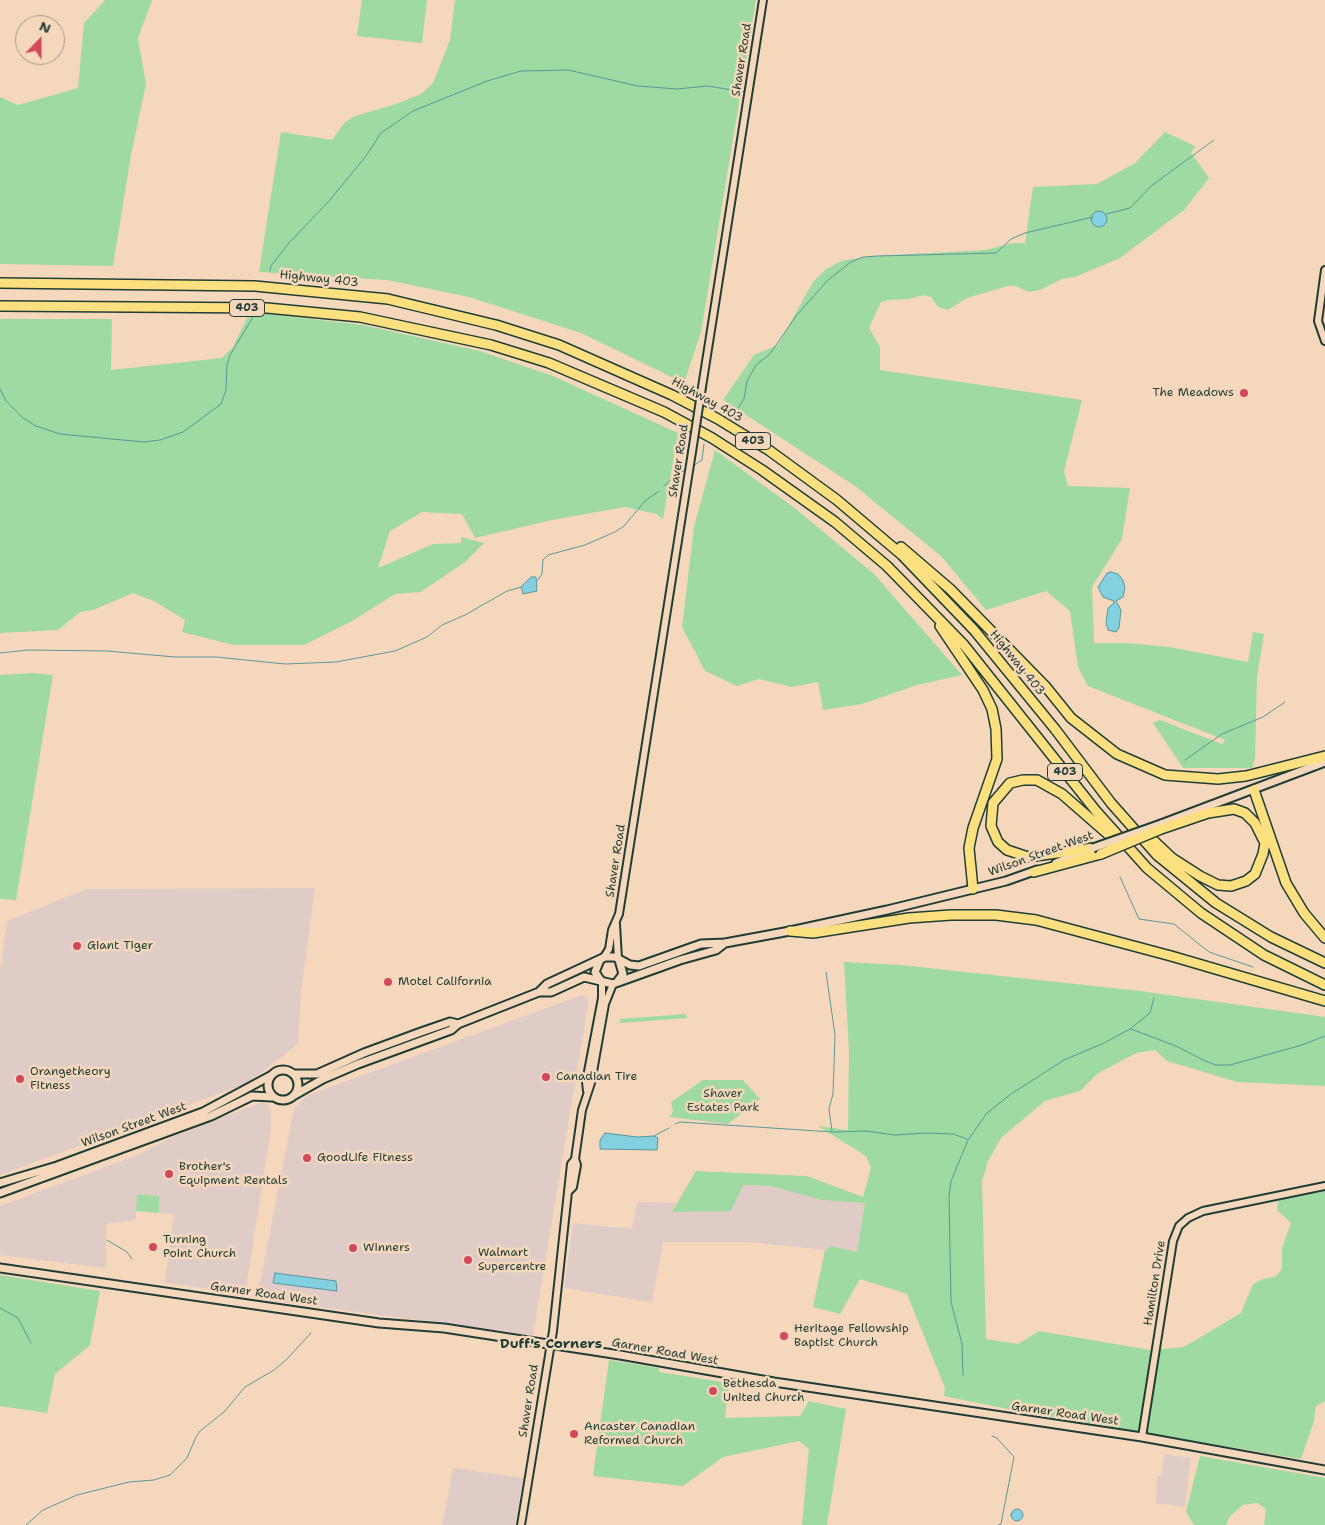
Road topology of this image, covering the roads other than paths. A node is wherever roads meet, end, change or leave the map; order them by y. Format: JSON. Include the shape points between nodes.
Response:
{"nodes":[{"id":1,"x":763,"y":0,"type":"edge"},
{"id":2,"x":1325,"y":270,"type":"edge"},
{"id":3,"x":0,"y":284,"type":"edge"},
{"id":4,"x":0,"y":306,"type":"edge"},
{"id":5,"x":1325,"y":342,"type":"edge"},
{"id":6,"x":838,"y":500,"type":"junction"},
{"id":7,"x":835,"y":522,"type":"junction"},
{"id":8,"x":1056,"y":729,"type":"junction"},
{"id":9,"x":1325,"y":756,"type":"edge"},
{"id":10,"x":1325,"y":762,"type":"edge"},
{"id":11,"x":1254,"y":790,"type":"junction"},
{"id":12,"x":1161,"y":826,"type":"junction"},
{"id":13,"x":1093,"y":848,"type":"junction"},
{"id":14,"x":1147,"y":868,"type":"junction"},
{"id":15,"x":1034,"y":872,"type":"junction"},
{"id":16,"x":973,"y":889,"type":"junction"},
{"id":17,"x":616,"y":924,"type":"junction"},
{"id":18,"x":790,"y":931,"type":"junction"},
{"id":19,"x":1325,"y":938,"type":"edge"},
{"id":20,"x":726,"y":943,"type":"junction"},
{"id":21,"x":602,"y":959,"type":"junction"},
{"id":22,"x":618,"y":959,"type":"junction"},
{"id":23,"x":1325,"y":963,"type":"edge"},
{"id":24,"x":602,"y":983,"type":"junction"},
{"id":25,"x":615,"y":983,"type":"junction"},
{"id":26,"x":1325,"y":985,"type":"edge"},
{"id":27,"x":539,"y":992,"type":"junction"},
{"id":28,"x":1325,"y":1001,"type":"edge"},
{"id":29,"x":458,"y":1024,"type":"junction"},
{"id":30,"x":294,"y":1074,"type":"junction"},
{"id":31,"x":270,"y":1076,"type":"junction"},
{"id":32,"x":587,"y":1092,"type":"junction"},
{"id":33,"x":293,"y":1096,"type":"junction"},
{"id":34,"x":272,"y":1097,"type":"junction"},
{"id":35,"x":0,"y":1183,"type":"edge"},
{"id":36,"x":1325,"y":1186,"type":"edge"},
{"id":37,"x":0,"y":1193,"type":"edge"},
{"id":38,"x":0,"y":1268,"type":"edge"},
{"id":39,"x":550,"y":1345,"type":"junction"},
{"id":40,"x":1142,"y":1437,"type":"junction"},
{"id":41,"x":1325,"y":1470,"type":"edge"},
{"id":42,"x":521,"y":1525,"type":"edge"}],
"edges":[{"from":1,"to":17,"type":"street","name":"Shaver Road","bridge":true},
{"from":2,"to":5,"type":"street","via":[[1318,321]]},
{"from":3,"to":6,"type":"highway","name":"Highway 403","number":"403","via":[[255,286],[388,299],[496,325],[559,345],[672,395],[770,451]]},
{"from":4,"to":7,"type":"highway","number":"403","via":[[267,308],[360,317],[491,345],[549,362],[664,412],[762,470]]},
{"from":6,"to":8,"type":"highway","name":"Highway 403","number":"403","via":[[938,591]]},
{"from":6,"to":9,"type":"highway","via":[[889,536],[950,590],[1071,718],[1117,754],[1165,775],[1218,779],[1246,776]]},
{"from":7,"to":14,"type":"highway","number":"403","via":[[887,566],[942,620],[997,684],[1096,811]]},
{"from":7,"to":16,"type":"highway","via":[[942,628],[967,663],[992,709],[996,759],[972,828],[969,848]]},
{"from":8,"to":12,"type":"highway","via":[[1160,849],[1200,876],[1218,885],[1231,886],[1246,881],[1255,874],[1263,854],[1265,843],[1255,823],[1245,813],[1234,809]]},
{"from":8,"to":23,"type":"highway","name":"Highway 403","number":"403","via":[[1111,803],[1157,855],[1216,903],[1271,937]]},
{"from":10,"to":11,"type":"main road","name":"Wilson Street West"},
{"from":11,"to":12,"type":"main road","name":"Wilson Street West"},
{"from":11,"to":19,"type":"highway","via":[[1286,883],[1304,913]]},
{"from":12,"to":13,"type":"main road","name":"Wilson Street West","bridge":true},
{"from":12,"to":15,"type":"highway","bridge":true,"via":[[1101,854]]},
{"from":13,"to":14,"type":"highway","via":[[1028,857],[1007,850],[998,842],[990,826],[993,803],[1010,783],[1037,780],[1062,794]]},
{"from":13,"to":15,"type":"main road","name":"Wilson Street West"},
{"from":14,"to":26,"type":"highway","number":"403","via":[[1201,913],[1264,955]]},
{"from":15,"to":16,"type":"main road","name":"Wilson Street West"},
{"from":16,"to":18,"type":"main road","name":"Wilson Street West"},
{"from":17,"to":21,"type":"street","name":"Shaver Road","via":[[609,949]]},
{"from":17,"to":22,"type":"street","name":"Shaver Road"},
{"from":18,"to":20,"type":"main road","name":"Wilson Street West"},
{"from":18,"to":28,"type":"highway","via":[[813,933],[951,915],[1028,919]]},
{"from":20,"to":22,"type":"main road","name":"Wilson Street West","via":[[701,944],[639,966]]},
{"from":20,"to":25,"type":"main road","name":"Wilson Street West","via":[[716,950]]},
{"from":21,"to":22,"type":"main road","via":[[610,956]]},
{"from":21,"to":24,"type":"main road","via":[[595,972]]},
{"from":21,"to":27,"type":"main road","via":[[546,984]]},
{"from":22,"to":25,"type":"main road","via":[[623,969]]},
{"from":24,"to":25,"type":"main road"},
{"from":24,"to":27,"type":"main road","via":[[584,977],[551,992]]},
{"from":24,"to":32,"type":"street","name":"Shaver Road"},
{"from":25,"to":32,"type":"street","name":"Shaver Road","via":[[605,1004]]},
{"from":27,"to":29,"type":"main road"},
{"from":29,"to":30,"type":"main road","via":[[450,1022],[317,1074]]},
{"from":29,"to":33,"type":"main road","via":[[451,1030],[323,1079]]},
{"from":30,"to":31,"type":"main road","via":[[278,1070]]},
{"from":30,"to":33,"type":"main road","via":[[298,1084]]},
{"from":31,"to":34,"type":"main road","via":[[267,1087]]},
{"from":31,"to":35,"type":"main road","name":"Wilson Street West","via":[[203,1112],[57,1166]]},
{"from":32,"to":39,"type":"street","name":"Shaver Road","via":[[575,1159],[571,1164]]},
{"from":33,"to":34,"type":"main road","via":[[283,1100]]},
{"from":34,"to":37,"type":"main road","name":"Wilson Street West","via":[[252,1096],[212,1116]]},
{"from":36,"to":40,"type":"street","name":"Hamilton Drive","via":[[1198,1213],[1179,1226],[1173,1241]]},
{"from":38,"to":39,"type":"main road","name":"Garner Road West"},
{"from":39,"to":40,"type":"main road","name":"Garner Road West"},
{"from":39,"to":42,"type":"street","name":"Shaver Road"},
{"from":40,"to":41,"type":"main road","name":"Garner Road West"}]}
